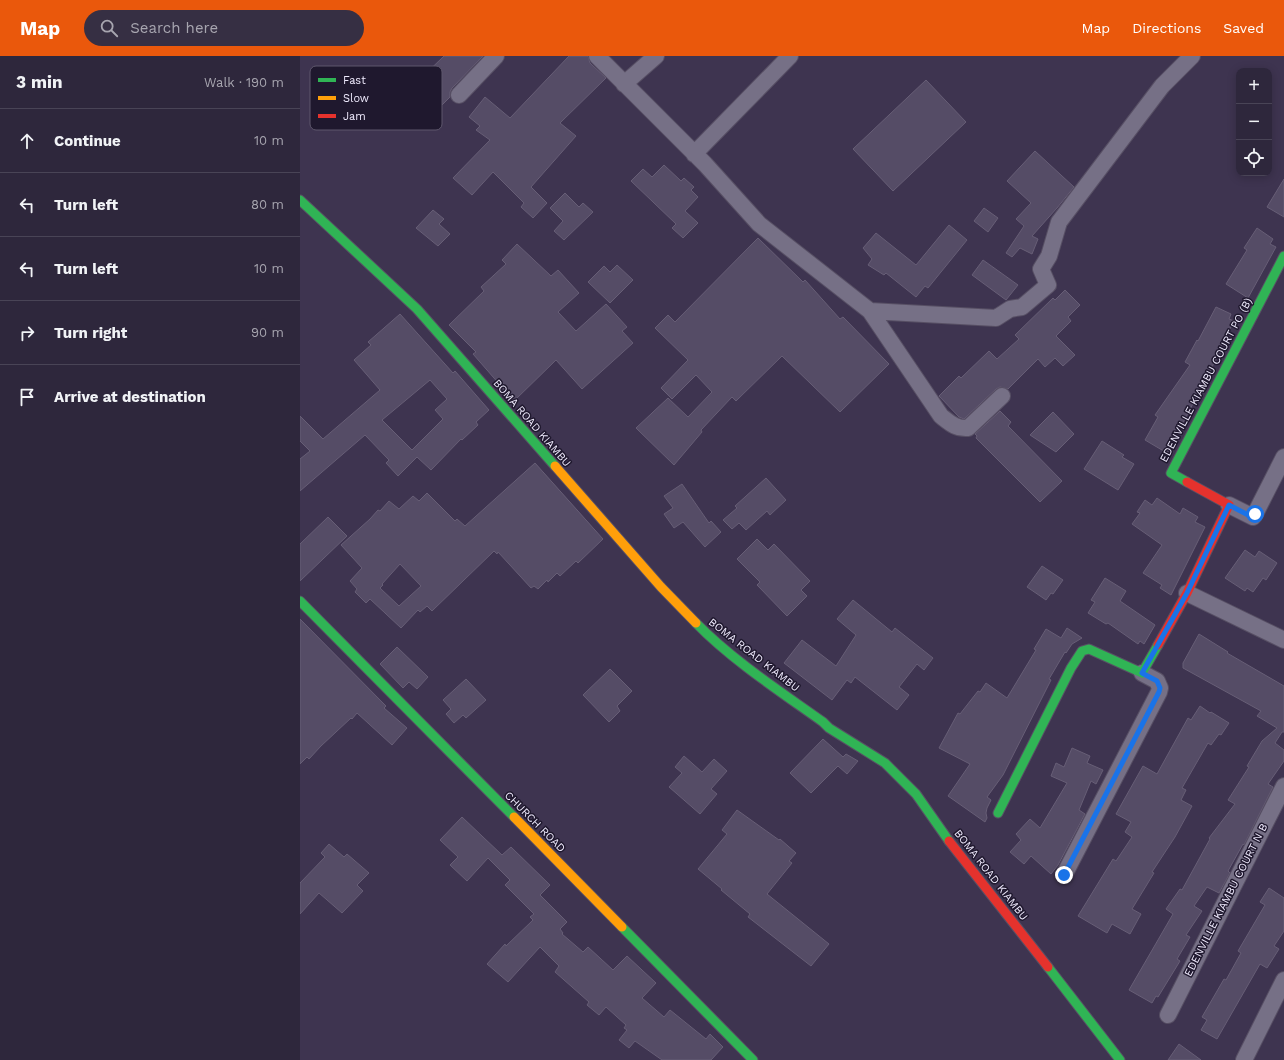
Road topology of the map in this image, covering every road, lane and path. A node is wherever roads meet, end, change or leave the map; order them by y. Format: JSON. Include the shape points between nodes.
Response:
{"nodes":[{"id":1,"x":496,"y":56,"type":"edge"},
{"id":2,"x":597,"y":56,"type":"edge"},
{"id":3,"x":656,"y":56,"type":"edge"},
{"id":4,"x":790,"y":56,"type":"edge"},
{"id":5,"x":1192,"y":56,"type":"edge"},
{"id":6,"x":624,"y":84,"type":"junction"},
{"id":7,"x":460,"y":95,"type":"dead end"},
{"id":8,"x":694,"y":154,"type":"junction"},
{"id":9,"x":300,"y":200,"type":"edge"},
{"id":10,"x":1284,"y":256,"type":"edge"},
{"id":11,"x":870,"y":311,"type":"junction"},
{"id":12,"x":1002,"y":396,"type":"dead end"},
{"id":13,"x":1284,"y":457,"type":"edge"},
{"id":14,"x":1229,"y":505,"type":"junction"},
{"id":15,"x":1187,"y":593,"type":"junction"},
{"id":16,"x":300,"y":601,"type":"edge"},
{"id":17,"x":1284,"y":640,"type":"edge"},
{"id":18,"x":1142,"y":673,"type":"junction"},
{"id":19,"x":1284,"y":786,"type":"edge"},
{"id":20,"x":998,"y":813,"type":"dead end"},
{"id":21,"x":1064,"y":875,"type":"dead end"},
{"id":22,"x":1284,"y":980,"type":"edge"},
{"id":23,"x":1168,"y":1015,"type":"dead end"},
{"id":24,"x":753,"y":1060,"type":"edge"},
{"id":25,"x":1120,"y":1060,"type":"edge"},
{"id":26,"x":1244,"y":1060,"type":"edge"}],
"edges":[{"from":1,"to":7,"type":"street"},
{"from":2,"to":6,"type":"street"},
{"from":3,"to":6,"type":"street"},
{"from":4,"to":8,"type":"street"},
{"from":5,"to":11,"type":"street","via":[[1162,86],[1059,222],[1049,256],[1041,269],[1048,285],[1022,307],[996,318]]},
{"from":6,"to":8,"type":"street"},
{"from":8,"to":11,"type":"street","via":[[760,224]]},
{"from":9,"to":25,"type":"street","name":"BOMA ROAD KIAMBU","via":[[417,309],[660,587],[707,634],[828,728],[885,763],[916,794],[949,841]]},
{"from":10,"to":14,"type":"street","name":"EDENVILLE KIAMBU COURT PO (B)","via":[[1171,473]]},
{"from":11,"to":12,"type":"street","via":[[941,416],[953,426],[968,428]]},
{"from":13,"to":14,"type":"street","via":[[1253,517]]},
{"from":14,"to":15,"type":"street"},
{"from":15,"to":17,"type":"street"},
{"from":15,"to":18,"type":"street"},
{"from":16,"to":24,"type":"street","name":"CHURCH ROAD"},
{"from":18,"to":20,"type":"street","via":[[1089,649],[1082,651]]},
{"from":18,"to":21,"type":"street","via":[[1157,681],[1159,692]]},
{"from":19,"to":23,"type":"street","name":"EDENVILLE KIAMBU COURT N B"},
{"from":22,"to":26,"type":"street"}]}
